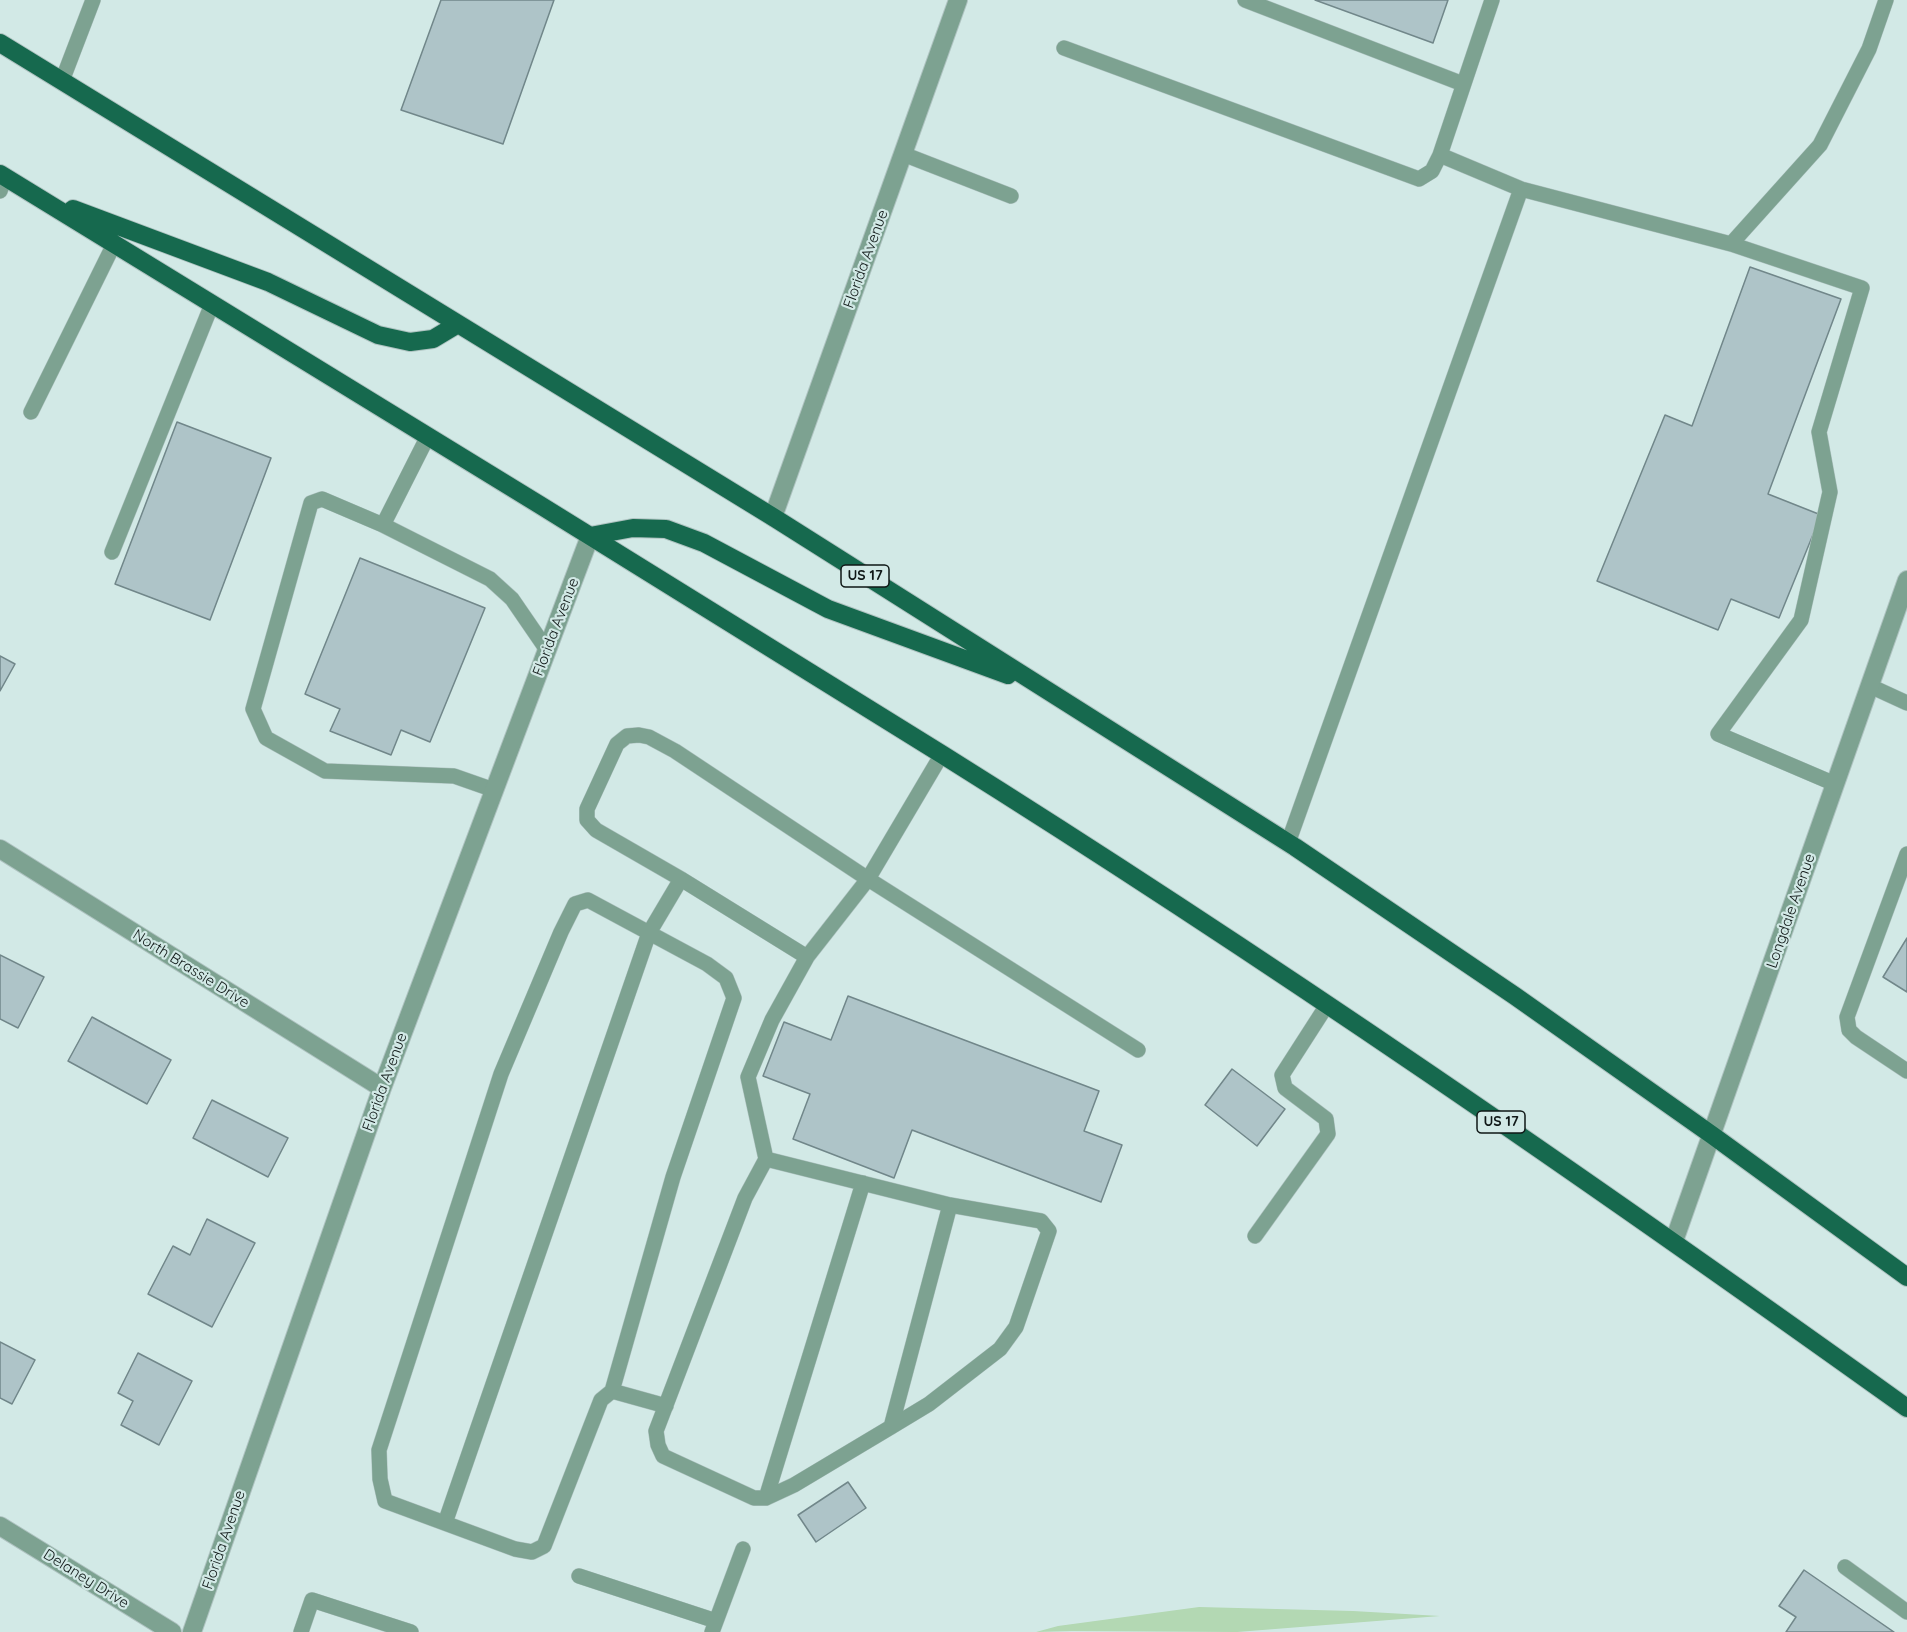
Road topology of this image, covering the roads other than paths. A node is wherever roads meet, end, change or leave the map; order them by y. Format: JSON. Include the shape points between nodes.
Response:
{"nodes":[{"id":1,"x":93,"y":0,"type":"edge"},
{"id":2,"x":958,"y":0,"type":"edge"},
{"id":3,"x":1245,"y":0,"type":"edge"},
{"id":4,"x":1492,"y":0,"type":"edge"},
{"id":5,"x":1886,"y":0,"type":"edge"},
{"id":6,"x":0,"y":43,"type":"edge"},
{"id":7,"x":1064,"y":48,"type":"dead end"},
{"id":8,"x":62,"y":81,"type":"junction"},
{"id":9,"x":1463,"y":84,"type":"junction"},
{"id":10,"x":903,"y":154,"type":"junction"},
{"id":11,"x":1440,"y":155,"type":"junction"},
{"id":12,"x":2,"y":181,"type":"edge"},
{"id":13,"x":1521,"y":189,"type":"junction"},
{"id":14,"x":32,"y":194,"type":"junction"},
{"id":15,"x":1011,"y":196,"type":"dead end"},
{"id":16,"x":1731,"y":243,"type":"junction"},
{"id":17,"x":114,"y":244,"type":"junction"},
{"id":18,"x":212,"y":304,"type":"junction"},
{"id":19,"x":458,"y":324,"type":"junction"},
{"id":20,"x":32,"y":412,"type":"dead end"},
{"id":21,"x":428,"y":436,"type":"junction"},
{"id":22,"x":773,"y":518,"type":"junction"},
{"id":23,"x":383,"y":525,"type":"junction"},
{"id":24,"x":590,"y":536,"type":"junction"},
{"id":25,"x":112,"y":552,"type":"dead end"},
{"id":26,"x":1907,"y":580,"type":"edge"},
{"id":27,"x":547,"y":650,"type":"junction"},
{"id":28,"x":1870,"y":686,"type":"junction"},
{"id":29,"x":1040,"y":687,"type":"junction"},
{"id":30,"x":1907,"y":703,"type":"edge"},
{"id":31,"x":942,"y":754,"type":"junction"},
{"id":32,"x":1835,"y":784,"type":"junction"},
{"id":33,"x":494,"y":790,"type":"junction"},
{"id":34,"x":1288,"y":843,"type":"junction"},
{"id":35,"x":0,"y":849,"type":"edge"},
{"id":36,"x":1907,"y":854,"type":"edge"},
{"id":37,"x":681,"y":879,"type":"junction"},
{"id":38,"x":868,"y":879,"type":"junction"},
{"id":39,"x":650,"y":933,"type":"junction"},
{"id":40,"x":807,"y":957,"type":"junction"},
{"id":41,"x":1327,"y":1005,"type":"junction"},
{"id":42,"x":1138,"y":1050,"type":"dead end"},
{"id":43,"x":1907,"y":1071,"type":"edge"},
{"id":44,"x":382,"y":1088,"type":"junction"},
{"id":45,"x":1712,"y":1135,"type":"junction"},
{"id":46,"x":766,"y":1159,"type":"junction"},
{"id":47,"x":863,"y":1183,"type":"junction"},
{"id":48,"x":950,"y":1205,"type":"junction"},
{"id":49,"x":1255,"y":1236,"type":"dead end"},
{"id":50,"x":1674,"y":1241,"type":"junction"},
{"id":51,"x":1907,"y":1277,"type":"edge"},
{"id":52,"x":612,"y":1391,"type":"junction"},
{"id":53,"x":666,"y":1406,"type":"junction"},
{"id":54,"x":1907,"y":1408,"type":"edge"},
{"id":55,"x":891,"y":1427,"type":"junction"},
{"id":56,"x":766,"y":1498,"type":"junction"},
{"id":57,"x":445,"y":1523,"type":"junction"},
{"id":58,"x":0,"y":1526,"type":"edge"},
{"id":59,"x":743,"y":1550,"type":"dead end"},
{"id":60,"x":1845,"y":1568,"type":"dead end"},
{"id":61,"x":579,"y":1576,"type":"dead end"},
{"id":62,"x":1907,"y":1612,"type":"edge"},
{"id":63,"x":714,"y":1627,"type":"edge"},
{"id":64,"x":172,"y":1632,"type":"edge"},
{"id":65,"x":192,"y":1632,"type":"edge"},
{"id":66,"x":301,"y":1632,"type":"edge"},
{"id":67,"x":411,"y":1632,"type":"edge"}],
"edges":[{"from":1,"to":8,"type":"lane"},
{"from":2,"to":10,"type":"street","name":"Florida Avenue"},
{"from":3,"to":9,"type":"lane"},
{"from":4,"to":9,"type":"lane"},
{"from":5,"to":16,"type":"lane","via":[[1869,49],[1820,145]]},
{"from":6,"to":8,"type":"main road","number":"US 17"},
{"from":7,"to":11,"type":"lane","via":[[1419,179],[1432,171]]},
{"from":8,"to":19,"type":"main road","number":"US 17"},
{"from":9,"to":11,"type":"lane"},
{"from":10,"to":15,"type":"lane"},
{"from":10,"to":22,"type":"street","name":"Florida Avenue"},
{"from":11,"to":13,"type":"lane"},
{"from":12,"to":14,"type":"main road","number":"US 17"},
{"from":13,"to":16,"type":"lane"},
{"from":13,"to":34,"type":"lane"},
{"from":14,"to":17,"type":"main road","number":"US 17"},
{"from":14,"to":19,"type":"main road","via":[[268,282],[378,335],[410,342],[433,339]]},
{"from":16,"to":32,"type":"lane","via":[[1862,288],[1819,432],[1830,492],[1802,620],[1718,734]]},
{"from":17,"to":18,"type":"main road","number":"US 17"},
{"from":17,"to":20,"type":"lane"},
{"from":18,"to":21,"type":"main road","number":"US 17"},
{"from":18,"to":25,"type":"lane"},
{"from":19,"to":22,"type":"main road","number":"US 17"},
{"from":21,"to":23,"type":"lane"},
{"from":21,"to":24,"type":"main road","number":"US 17"},
{"from":22,"to":29,"type":"main road","number":"US 17"},
{"from":23,"to":27,"type":"lane","via":[[490,579],[512,599]]},
{"from":23,"to":33,"type":"lane","via":[[322,499],[311,503],[253,710],[266,738],[325,771],[454,776]]},
{"from":24,"to":27,"type":"street","name":"Florida Avenue"},
{"from":24,"to":29,"type":"main road","via":[[633,528],[666,529],[704,543],[828,609]]},
{"from":24,"to":31,"type":"main road","number":"US 17"},
{"from":26,"to":28,"type":"street","name":"Longdale Avenue"},
{"from":27,"to":33,"type":"street","name":"Florida Avenue"},
{"from":28,"to":30,"type":"lane"},
{"from":28,"to":32,"type":"street","name":"Longdale Avenue"},
{"from":29,"to":34,"type":"main road","number":"US 17"},
{"from":31,"to":38,"type":"lane"},
{"from":31,"to":41,"type":"main road","number":"US 17"},
{"from":32,"to":45,"type":"street","name":"Longdale Avenue"},
{"from":33,"to":44,"type":"street","name":"Florida Avenue"},
{"from":34,"to":45,"type":"main road","number":"US 17"},
{"from":35,"to":44,"type":"street","name":"North Brassie Drive"},
{"from":36,"to":43,"type":"lane","via":[[1846,1017],[1856,1038]]},
{"from":37,"to":38,"type":"lane","via":[[596,830],[587,820],[587,809],[616,744],[627,736],[649,737],[675,751]]},
{"from":37,"to":39,"type":"lane"},
{"from":37,"to":40,"type":"lane"},
{"from":38,"to":40,"type":"lane"},
{"from":38,"to":42,"type":"lane"},
{"from":39,"to":52,"type":"lane","via":[[726,978],[734,998],[673,1177]]},
{"from":39,"to":57,"type":"lane"},
{"from":39,"to":57,"type":"lane","via":[[588,900],[575,904],[501,1074],[379,1450],[384,1501]]},
{"from":40,"to":46,"type":"lane","via":[[772,1020],[748,1077]]},
{"from":41,"to":49,"type":"lane","via":[[1282,1075],[1285,1088],[1326,1119],[1328,1134]]},
{"from":41,"to":50,"type":"main road","number":"US 17"},
{"from":44,"to":65,"type":"street","name":"Florida Avenue"},
{"from":45,"to":50,"type":"street","name":"Longdale Avenue"},
{"from":45,"to":51,"type":"main road","number":"US 17"},
{"from":46,"to":47,"type":"lane"},
{"from":46,"to":53,"type":"lane","via":[[746,1198]]},
{"from":47,"to":48,"type":"lane"},
{"from":47,"to":56,"type":"lane"},
{"from":48,"to":55,"type":"lane"},
{"from":48,"to":55,"type":"lane","via":[[1041,1221],[1049,1231],[1016,1327],[999,1349],[929,1404]]},
{"from":50,"to":54,"type":"main road","number":"US 17"},
{"from":52,"to":53,"type":"lane"},
{"from":52,"to":57,"type":"lane","via":[[601,1400],[544,1546],[532,1552],[515,1549]]},
{"from":53,"to":56,"type":"lane","via":[[656,1431],[663,1456],[754,1498]]},
{"from":55,"to":56,"type":"lane"},
{"from":58,"to":64,"type":"street","name":"Delaney Drive"},
{"from":59,"to":63,"type":"lane"},
{"from":60,"to":62,"type":"lane"},
{"from":61,"to":63,"type":"lane"},
{"from":66,"to":67,"type":"lane","via":[[312,1600]]}]}
